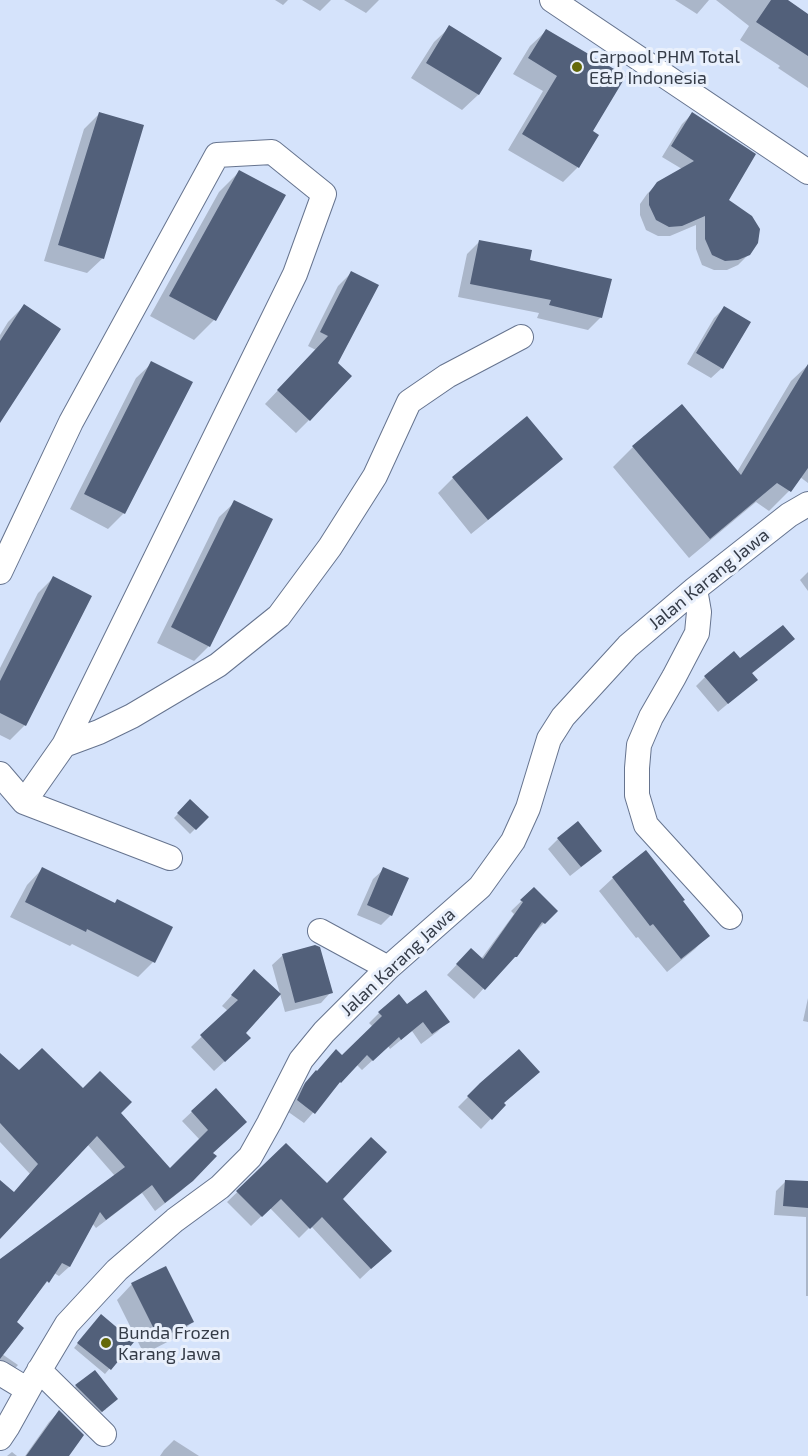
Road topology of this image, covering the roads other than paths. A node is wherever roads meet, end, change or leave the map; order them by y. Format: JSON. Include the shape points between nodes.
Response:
{"nodes":[{"id":1,"x":552,"y":0,"type":"edge"},
{"id":2,"x":808,"y":172,"type":"edge"},
{"id":3,"x":521,"y":337,"type":"dead end"},
{"id":4,"x":808,"y":504,"type":"edge"},
{"id":5,"x":0,"y":572,"type":"edge"},
{"id":6,"x":695,"y":589,"type":"junction"},
{"id":7,"x":64,"y":745,"type":"junction"},
{"id":8,"x":0,"y":774,"type":"edge"},
{"id":9,"x":24,"y":802,"type":"junction"},
{"id":10,"x":170,"y":858,"type":"dead end"},
{"id":11,"x":730,"y":917,"type":"dead end"},
{"id":12,"x":320,"y":931,"type":"dead end"},
{"id":13,"x":388,"y":968,"type":"junction"},
{"id":14,"x":0,"y":1373,"type":"edge"},
{"id":15,"x":34,"y":1380,"type":"junction"},
{"id":16,"x":104,"y":1434,"type":"dead end"},
{"id":17,"x":0,"y":1438,"type":"edge"}],
"edges":[{"from":1,"to":2,"type":"street"},
{"from":3,"to":7,"type":"street","via":[[447,376],[409,402],[375,476],[330,547],[279,616],[218,665],[132,716]]},
{"from":4,"to":6,"type":"street","name":"Jalan Karang Jawa"},
{"from":5,"to":7,"type":"street","via":[[71,422],[217,155],[272,152],[324,194],[295,274]]},
{"from":6,"to":11,"type":"street","via":[[697,633],[639,745],[637,795],[646,825]]},
{"from":6,"to":13,"type":"street","name":"Jalan Karang Jawa","via":[[628,646],[563,717],[549,739],[528,808],[513,841],[480,887]]},
{"from":7,"to":9,"type":"street"},
{"from":8,"to":9,"type":"street"},
{"from":9,"to":10,"type":"street"},
{"from":12,"to":13,"type":"street"},
{"from":13,"to":15,"type":"street","name":"Jalan Karang Jawa","via":[[301,1060],[250,1157],[220,1187],[117,1270],[67,1324]]},
{"from":14,"to":15,"type":"street"},
{"from":15,"to":16,"type":"street"},
{"from":15,"to":17,"type":"street","name":"Jalan Karang Jawa"}]}
